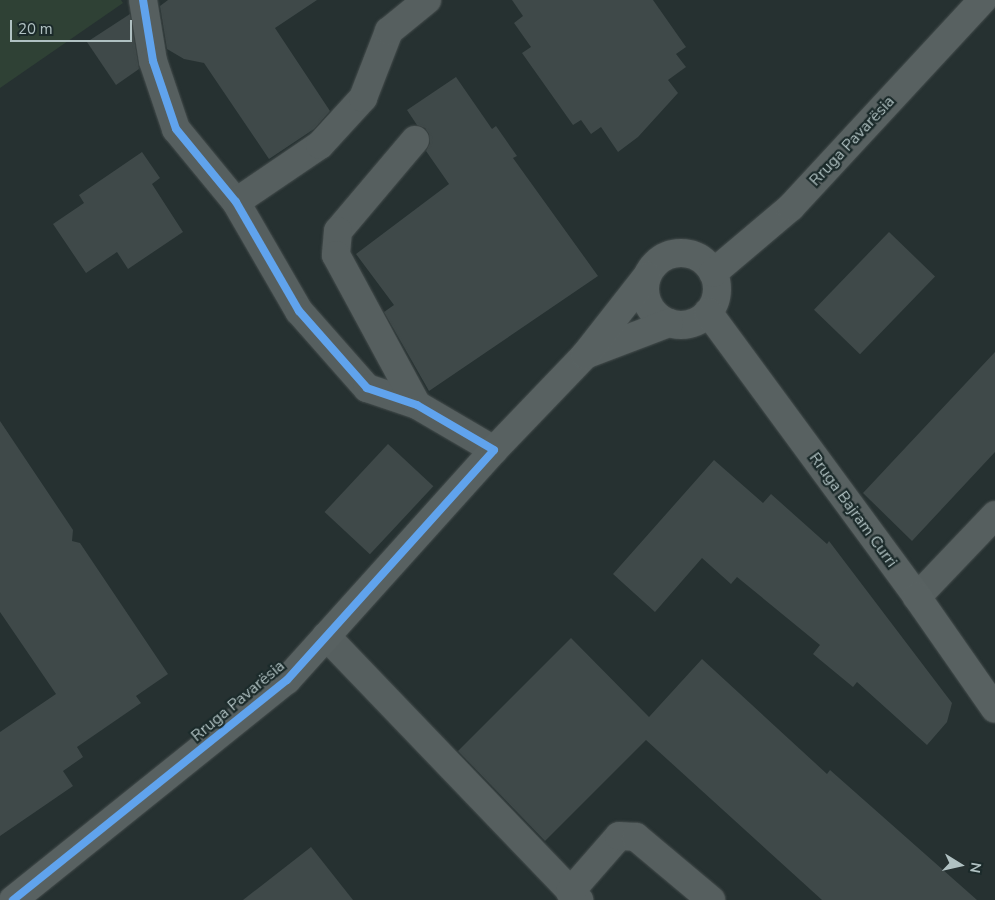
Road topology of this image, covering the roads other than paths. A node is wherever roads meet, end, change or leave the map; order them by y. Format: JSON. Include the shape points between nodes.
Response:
{"nodes":[{"id":1,"x":143,"y":0,"type":"edge"},
{"id":2,"x":427,"y":0,"type":"edge"},
{"id":3,"x":974,"y":3,"type":"edge"},
{"id":4,"x":415,"y":140,"type":"dead end"},
{"id":5,"x":236,"y":202,"type":"junction"},
{"id":6,"x":713,"y":273,"type":"junction"},
{"id":7,"x":647,"y":276,"type":"junction"},
{"id":8,"x":708,"y":312,"type":"junction"},
{"id":9,"x":670,"y":323,"type":"junction"},
{"id":10,"x":584,"y":355,"type":"junction"},
{"id":11,"x":417,"y":405,"type":"junction"},
{"id":12,"x":494,"y":450,"type":"junction"},
{"id":13,"x":995,"y":515,"type":"edge"},
{"id":14,"x":917,"y":597,"type":"junction"},
{"id":15,"x":326,"y":636,"type":"junction"},
{"id":16,"x":995,"y":709,"type":"edge"},
{"id":17,"x":575,"y":896,"type":"edge"},
{"id":18,"x":12,"y":900,"type":"edge"},
{"id":19,"x":711,"y":900,"type":"edge"}],
"edges":[{"from":1,"to":5,"type":"street","via":[[153,61],[176,129]]},
{"from":2,"to":5,"type":"street","via":[[389,31],[363,98],[320,145]]},
{"from":3,"to":6,"type":"main road","name":"Rruga Pavarësia","via":[[791,207]]},
{"from":4,"to":11,"type":"street","via":[[338,231],[336,254]]},
{"from":5,"to":11,"type":"street","via":[[299,310],[339,358],[367,388]]},
{"from":6,"to":7,"type":"main road","via":[[693,254],[679,252],[654,264]]},
{"from":6,"to":8,"type":"main road","via":[[717,286],[715,300]]},
{"from":7,"to":9,"type":"main road","via":[[644,290],[648,304],[656,316]]},
{"from":7,"to":10,"type":"main road","name":"Rruga Pavarësia"},
{"from":8,"to":9,"type":"main road","via":[[697,321],[684,325]]},
{"from":8,"to":14,"type":"main road","name":"Rruga Bajram Curri"},
{"from":9,"to":10,"type":"main road","name":"Rruga Pavarësia"},
{"from":10,"to":12,"type":"main road","name":"Rruga Pavarësia"},
{"from":11,"to":12,"type":"street"},
{"from":12,"to":15,"type":"main road","name":"Rruga Pavarësia"},
{"from":13,"to":14,"type":"street"},
{"from":14,"to":16,"type":"main road","name":"Rruga Bajram Curri"},
{"from":15,"to":17,"type":"street"},
{"from":15,"to":18,"type":"main road","name":"Rruga Pavarësia","via":[[287,680]]},
{"from":17,"to":19,"type":"street","via":[[619,836],[636,837]]}]}
